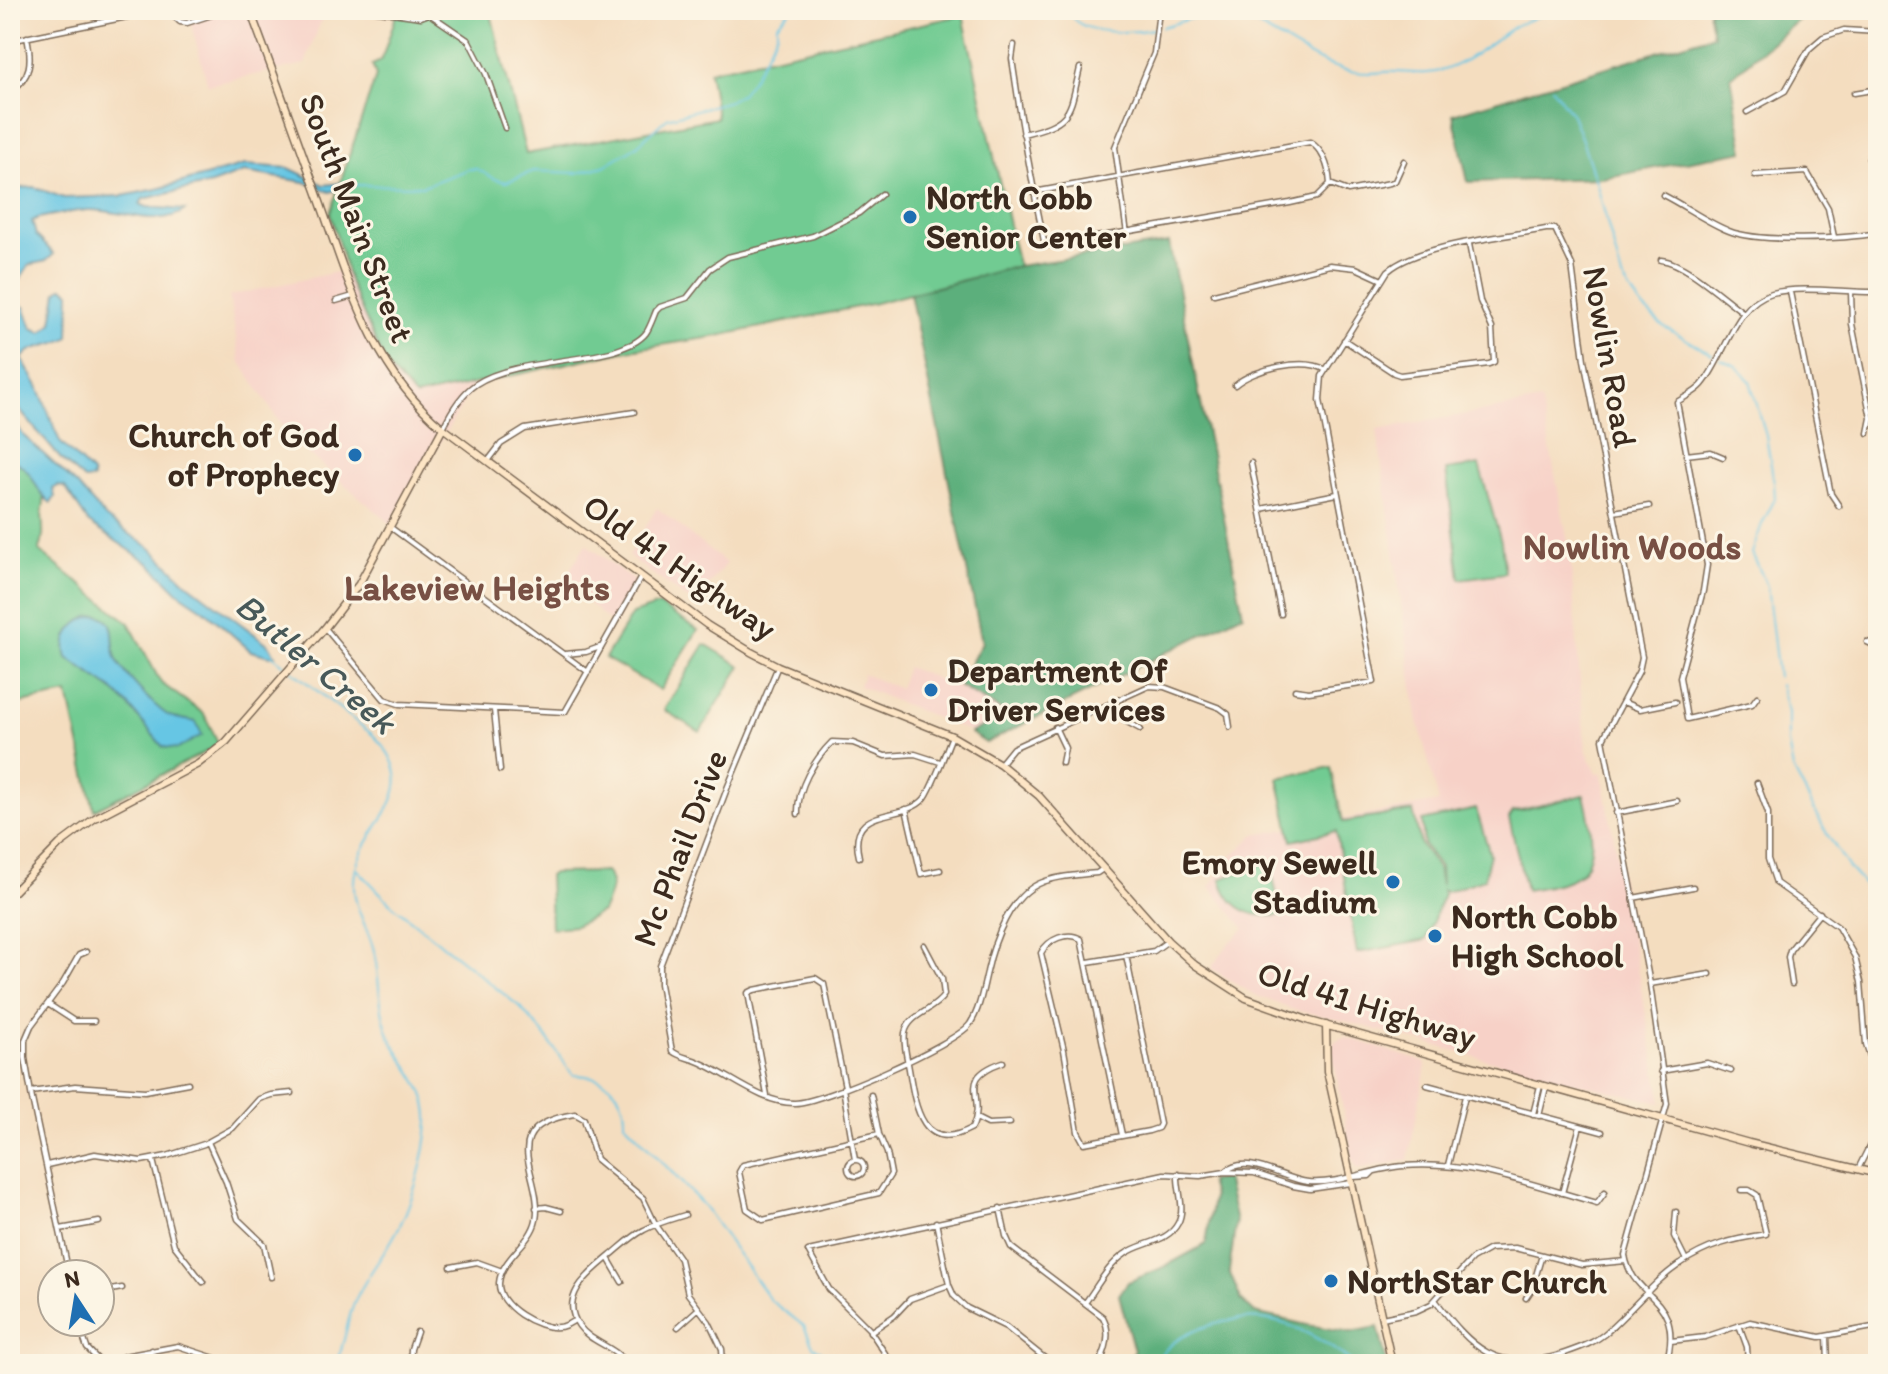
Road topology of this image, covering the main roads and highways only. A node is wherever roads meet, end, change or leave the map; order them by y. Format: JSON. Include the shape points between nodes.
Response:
{"nodes":[{"id":1,"x":250,"y":10,"type":"edge"},
{"id":2,"x":443,"y":428,"type":"junction"},
{"id":3,"x":10,"y":895,"type":"edge"},
{"id":4,"x":1326,"y":1025,"type":"junction"},
{"id":5,"x":1878,"y":1174,"type":"edge"},
{"id":6,"x":1392,"y":1364,"type":"edge"}],
"edges":[{"from":1,"to":2,"type":"main road","name":"South Main Street","via":[[374,342],[419,406]]},
{"from":2,"to":3,"type":"main road","via":[[359,584],[264,698],[212,754],[95,818],[60,844]]},
{"from":2,"to":4,"type":"main road","name":"Old 41 Highway","via":[[725,637],[778,666],[952,736],[1000,764],[1039,796],[1168,941],[1205,973],[1246,998]]},
{"from":4,"to":5,"type":"main road","name":"Old 41 Highway"},
{"from":4,"to":6,"type":"main road","via":[[1325,1062]]}]}
